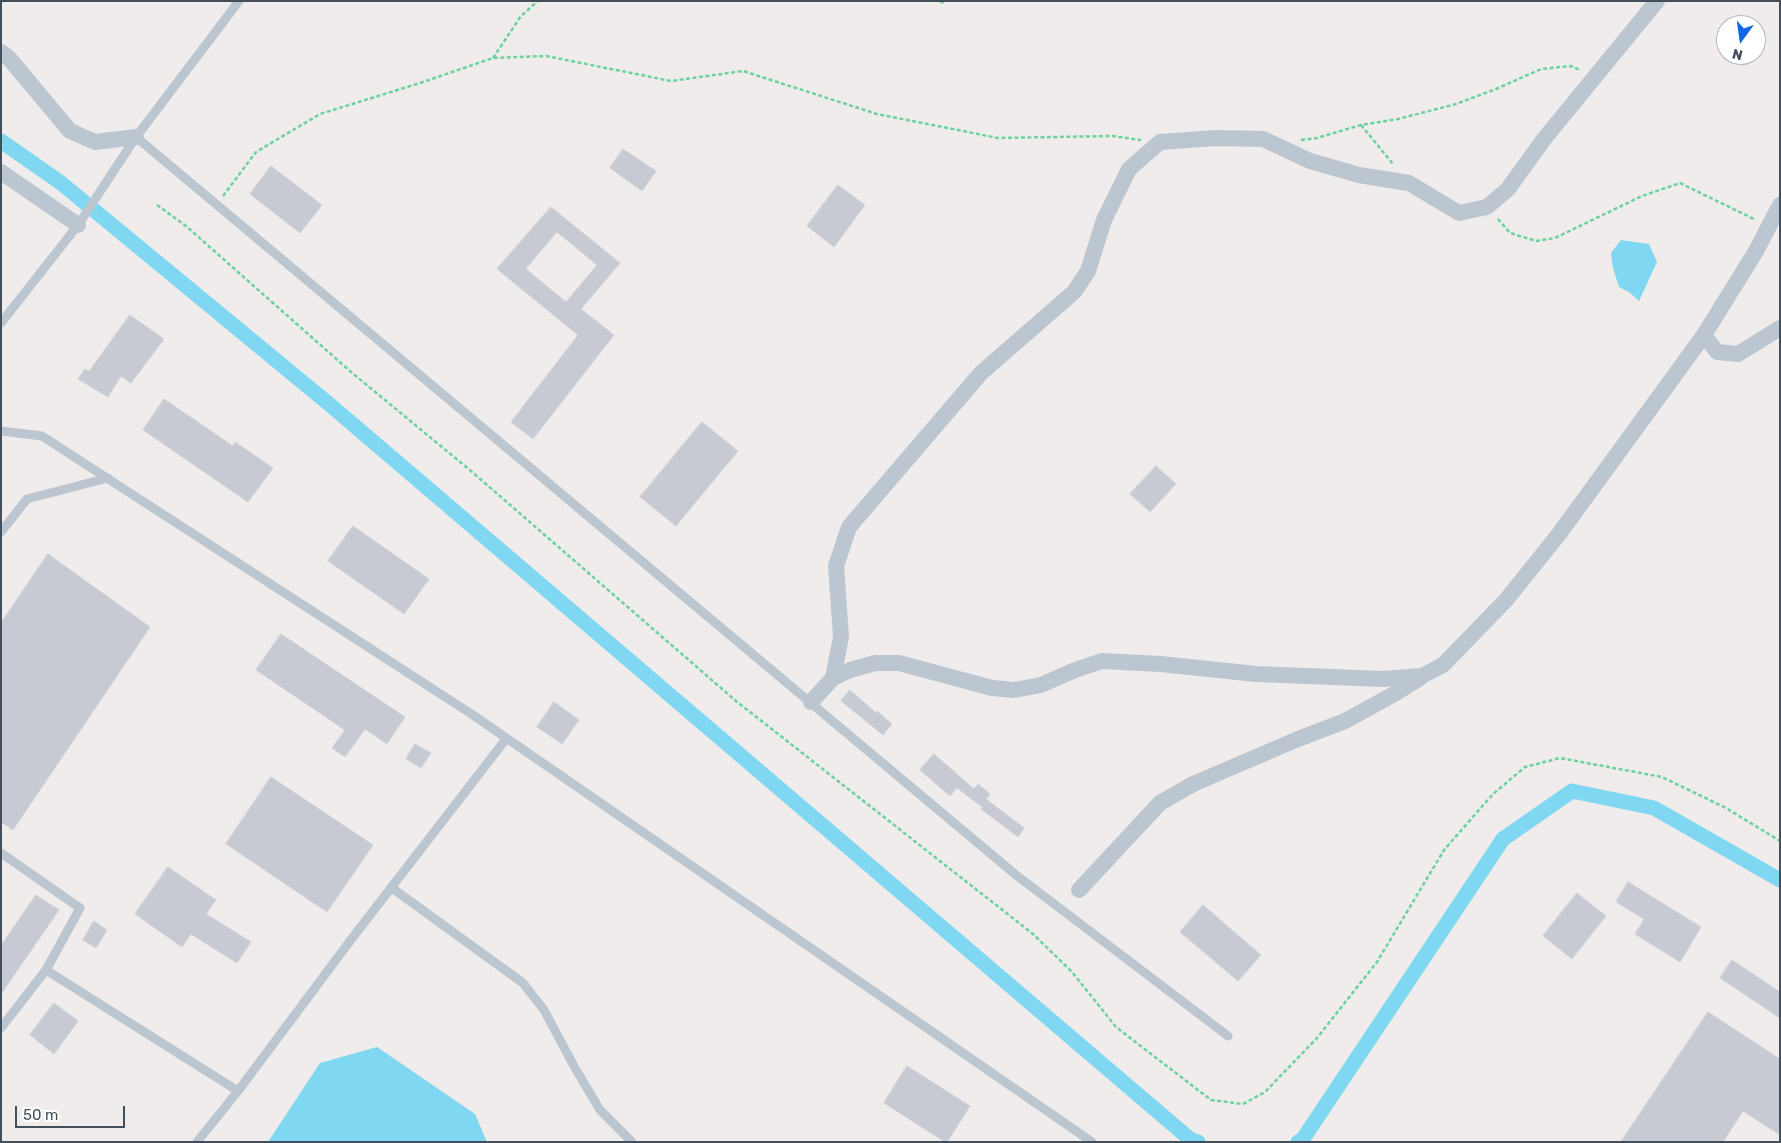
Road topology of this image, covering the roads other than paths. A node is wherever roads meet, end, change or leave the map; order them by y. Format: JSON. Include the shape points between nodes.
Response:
{"nodes":[{"id":1,"x":239,"y":1,"type":"edge"},
{"id":2,"x":1657,"y":1,"type":"edge"},
{"id":3,"x":1,"y":52,"type":"edge"},
{"id":4,"x":136,"y":137,"type":"junction"},
{"id":5,"x":1,"y":172,"type":"edge"},
{"id":6,"x":1780,"y":205,"type":"edge"},
{"id":7,"x":78,"y":226,"type":"junction"},
{"id":8,"x":1,"y":323,"type":"edge"},
{"id":9,"x":1780,"y":328,"type":"edge"},
{"id":10,"x":1704,"y":335,"type":"junction"},
{"id":11,"x":1,"y":431,"type":"edge"},
{"id":12,"x":108,"y":478,"type":"junction"},
{"id":13,"x":1,"y":532,"type":"edge"},
{"id":14,"x":1422,"y":676,"type":"junction"},
{"id":15,"x":833,"y":678,"type":"junction"},
{"id":16,"x":811,"y":702,"type":"junction"},
{"id":17,"x":506,"y":739,"type":"junction"},
{"id":18,"x":1,"y":853,"type":"edge"},
{"id":19,"x":392,"y":888,"type":"junction"},
{"id":20,"x":1079,"y":890,"type":"dead end"},
{"id":21,"x":46,"y":970,"type":"junction"},
{"id":22,"x":1,"y":1028,"type":"edge"},
{"id":23,"x":1228,"y":1036,"type":"dead end"},
{"id":24,"x":238,"y":1091,"type":"junction"},
{"id":25,"x":197,"y":1142,"type":"edge"},
{"id":26,"x":632,"y":1142,"type":"edge"},
{"id":27,"x":1092,"y":1142,"type":"edge"}],
"edges":[{"from":1,"to":4,"type":"lane"},
{"from":2,"to":15,"type":"street","via":[[1544,139],[1508,189],[1487,206],[1460,213],[1409,183],[1310,161],[1262,139],[1160,142],[1129,168],[1104,220],[1088,270],[1074,292],[981,373],[849,527],[836,566],[841,637]]},
{"from":3,"to":4,"type":"street","via":[[70,131],[95,142]]},
{"from":4,"to":7,"type":"lane"},
{"from":4,"to":16,"type":"lane"},
{"from":5,"to":7,"type":"street"},
{"from":6,"to":10,"type":"street"},
{"from":7,"to":8,"type":"lane"},
{"from":9,"to":10,"type":"street","via":[[1738,354],[1717,352]]},
{"from":10,"to":14,"type":"street","via":[[1559,534],[1506,600],[1443,665]]},
{"from":11,"to":12,"type":"lane","via":[[42,436]]},
{"from":12,"to":13,"type":"lane","via":[[27,499]]},
{"from":12,"to":17,"type":"lane"},
{"from":14,"to":15,"type":"street","via":[[1383,679],[1265,674],[1102,661],[1041,685],[1014,690],[992,688],[899,663],[875,663]]},
{"from":14,"to":20,"type":"street","via":[[1345,721],[1193,784],[1160,803]]},
{"from":15,"to":16,"type":"street"},
{"from":16,"to":23,"type":"lane","via":[[1016,875]]},
{"from":17,"to":19,"type":"lane"},
{"from":17,"to":27,"type":"lane"},
{"from":18,"to":21,"type":"lane","via":[[80,908]]},
{"from":19,"to":24,"type":"lane"},
{"from":19,"to":26,"type":"lane","via":[[523,983],[544,1010],[600,1110]]},
{"from":21,"to":22,"type":"lane"},
{"from":21,"to":24,"type":"lane"},
{"from":24,"to":25,"type":"lane"}]}
